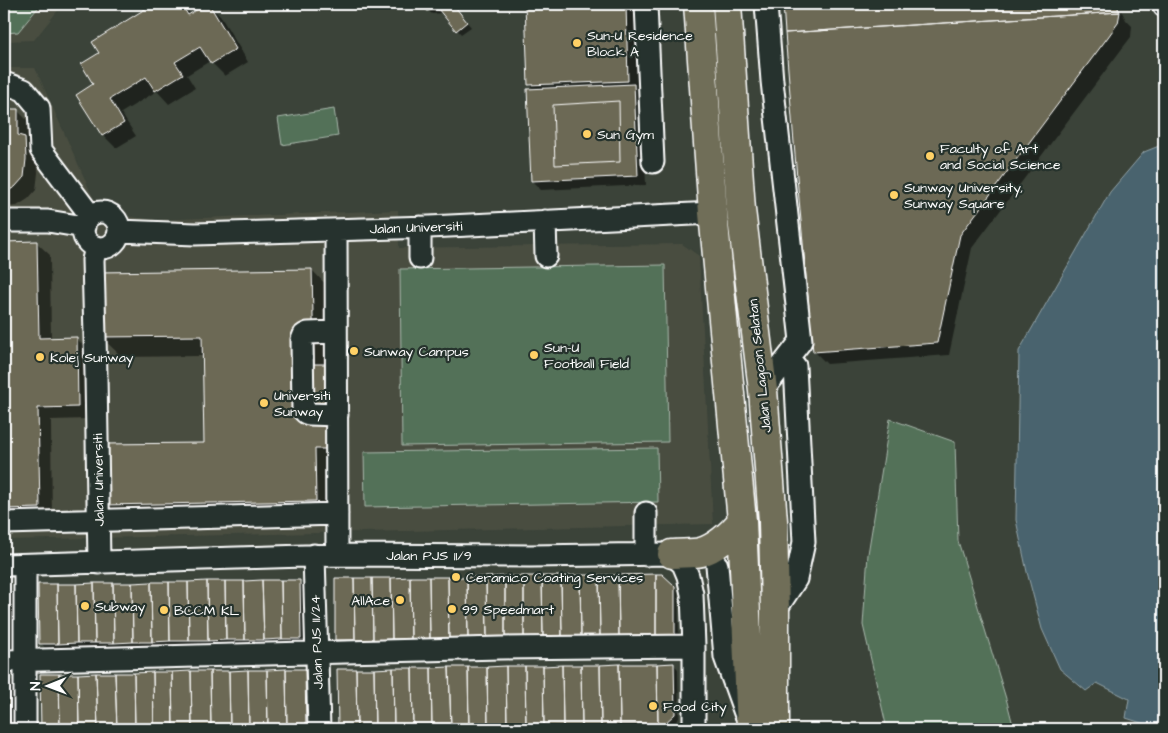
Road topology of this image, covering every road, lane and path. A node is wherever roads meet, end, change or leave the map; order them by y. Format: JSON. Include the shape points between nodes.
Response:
{"nodes":[{"id":1,"x":646,"y":4,"type":"edge"},
{"id":2,"x":698,"y":4,"type":"edge"},
{"id":3,"x":727,"y":4,"type":"edge"},
{"id":4,"x":766,"y":4,"type":"edge"},
{"id":5,"x":4,"y":83,"type":"edge"},
{"id":6,"x":652,"y":162,"type":"dead end"},
{"id":7,"x":741,"y":210,"type":"junction"},
{"id":8,"x":713,"y":213,"type":"junction"},
{"id":9,"x":4,"y":221,"type":"edge"},
{"id":10,"x":87,"y":221,"type":"junction"},
{"id":11,"x":545,"y":221,"type":"junction"},
{"id":12,"x":420,"y":227,"type":"junction"},
{"id":13,"x":336,"y":230,"type":"junction"},
{"id":14,"x":119,"y":231,"type":"junction"},
{"id":15,"x":96,"y":247,"type":"junction"},
{"id":16,"x":546,"y":256,"type":"dead end"},
{"id":17,"x":420,"y":258,"type":"dead end"},
{"id":18,"x":336,"y":332,"type":"junction"},
{"id":19,"x":795,"y":366,"type":"dead end"},
{"id":20,"x":763,"y":390,"type":"junction"},
{"id":21,"x":336,"y":415,"type":"junction"},
{"id":22,"x":646,"y":513,"type":"dead end"},
{"id":23,"x":337,"y":514,"type":"junction"},
{"id":24,"x":98,"y":520,"type":"junction"},
{"id":25,"x":742,"y":521,"type":"junction"},
{"id":26,"x":4,"y":522,"type":"edge"},
{"id":27,"x":337,"y":554,"type":"junction"},
{"id":28,"x":659,"y":554,"type":"junction"},
{"id":29,"x":314,"y":556,"type":"junction"},
{"id":30,"x":99,"y":563,"type":"junction"},
{"id":31,"x":4,"y":565,"type":"edge"},
{"id":32,"x":25,"y":565,"type":"junction"},
{"id":33,"x":717,"y":565,"type":"dead end"},
{"id":34,"x":775,"y":612,"type":"junction"},
{"id":35,"x":694,"y":646,"type":"junction"},
{"id":36,"x":316,"y":652,"type":"junction"},
{"id":37,"x":14,"y":661,"type":"edge"},
{"id":38,"x":25,"y":729,"type":"edge"},
{"id":39,"x":318,"y":729,"type":"edge"},
{"id":40,"x":694,"y":729,"type":"edge"},
{"id":41,"x":751,"y":729,"type":"edge"},
{"id":42,"x":775,"y":729,"type":"edge"}],
"edges":[{"from":1,"to":6,"type":"street"},
{"from":2,"to":8,"type":"main road"},
{"from":3,"to":7,"type":"main road","name":"Jalan Lagoon Selatan"},
{"from":4,"to":20,"type":"street","via":[[801,341]]},
{"from":5,"to":10,"type":"street","via":[[24,90],[39,108],[41,150]]},
{"from":7,"to":8,"type":"main road"},
{"from":7,"to":20,"type":"main road","name":"Jalan Lagoon Selatan"},
{"from":8,"to":11,"type":"street","name":"Jalan Universiti"},
{"from":8,"to":25,"type":"main road"},
{"from":9,"to":10,"type":"street"},
{"from":10,"to":14,"type":"street","via":[[100,211],[116,219]]},
{"from":10,"to":15,"type":"street","via":[[84,236]]},
{"from":11,"to":12,"type":"street","name":"Jalan Universiti"},
{"from":11,"to":16,"type":"street"},
{"from":12,"to":13,"type":"street","name":"Jalan Universiti"},
{"from":12,"to":17,"type":"street"},
{"from":13,"to":14,"type":"street","name":"Jalan Universiti","via":[[195,234]]},
{"from":13,"to":18,"type":"street"},
{"from":14,"to":15,"type":"street","via":[[112,244]]},
{"from":15,"to":24,"type":"street","name":"Jalan Universiti","via":[[93,260]]},
{"from":18,"to":21,"type":"street"},
{"from":18,"to":21,"type":"street","via":[[308,333],[302,340],[303,410],[310,414]]},
{"from":19,"to":34,"type":"street","via":[[804,542],[796,579]]},
{"from":20,"to":34,"type":"main road","name":"Jalan Lagoon Selatan","via":[[773,521]]},
{"from":21,"to":23,"type":"street"},
{"from":22,"to":28,"type":"street"},
{"from":23,"to":24,"type":"street"},
{"from":23,"to":27,"type":"street"},
{"from":24,"to":26,"type":"street"},
{"from":24,"to":30,"type":"street","name":"Jalan Universiti"},
{"from":25,"to":28,"type":"main road","via":[[717,545],[700,552]]},
{"from":25,"to":41,"type":"main road"},
{"from":27,"to":28,"type":"street","name":"Jalan PJS 11/9"},
{"from":27,"to":29,"type":"street","name":"Jalan PJS 11/9"},
{"from":28,"to":35,"type":"street","via":[[683,564],[688,576]]},
{"from":29,"to":30,"type":"street","name":"Jalan PJS 11/9"},
{"from":29,"to":36,"type":"street","name":"Jalan PJS 11/24"},
{"from":30,"to":32,"type":"street","name":"Jalan PJS 11/9"},
{"from":31,"to":32,"type":"street","name":"Jalan PJS 11/9"},
{"from":32,"to":37,"type":"street"},
{"from":33,"to":41,"type":"street","via":[[725,657]]},
{"from":34,"to":42,"type":"main road","name":"Jalan Lagoon Selatan"},
{"from":35,"to":36,"type":"street"},
{"from":35,"to":40,"type":"street"},
{"from":36,"to":37,"type":"street"},
{"from":36,"to":39,"type":"street","name":"Jalan PJS 11/24"},
{"from":37,"to":38,"type":"street"}]}
